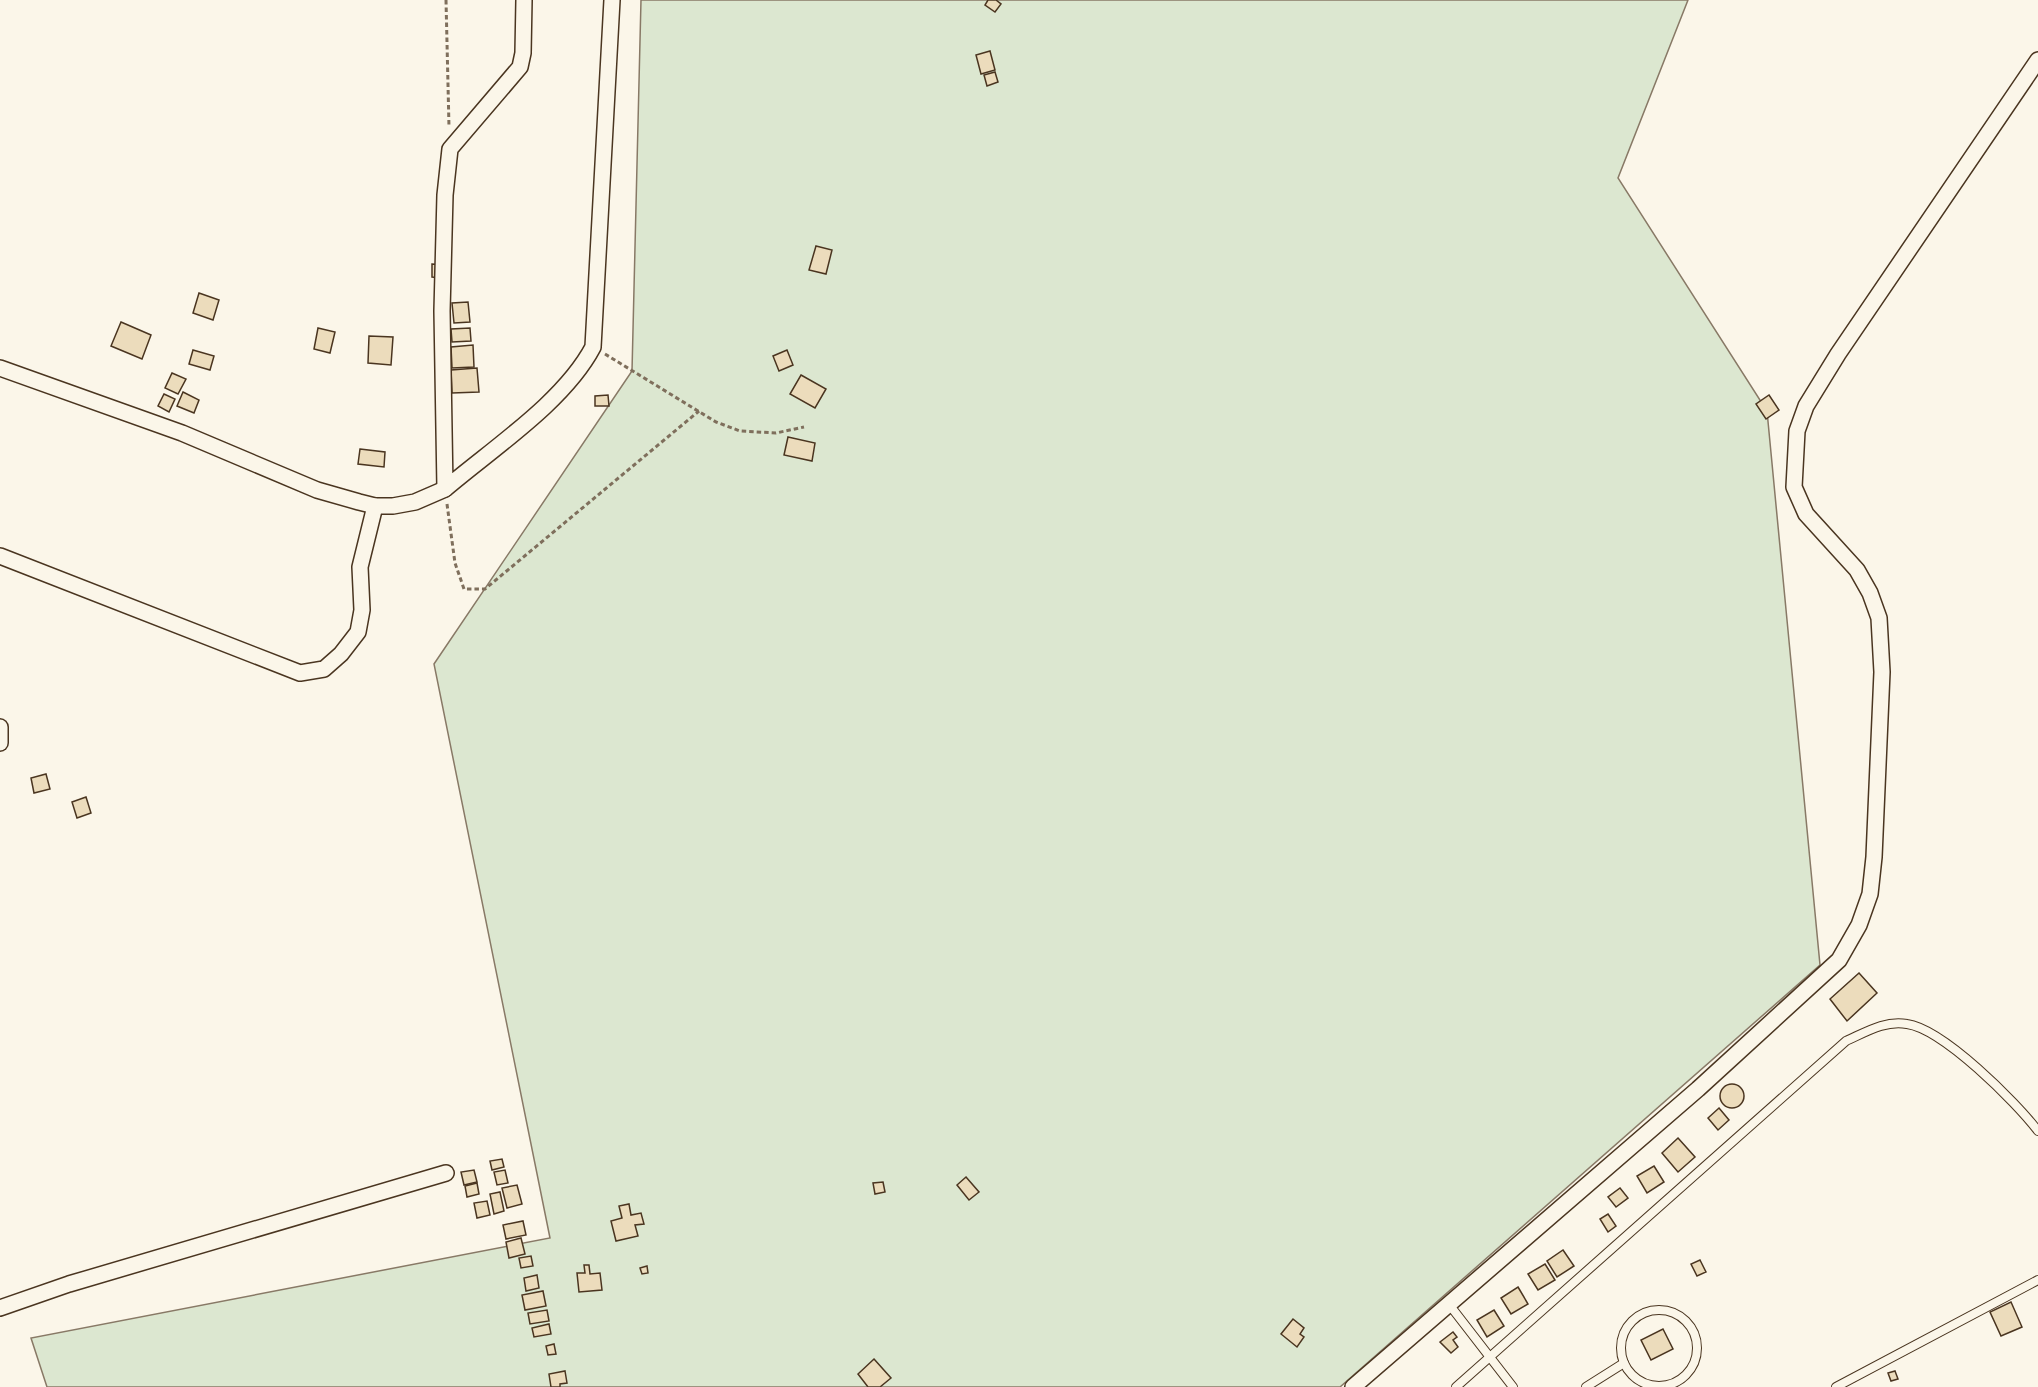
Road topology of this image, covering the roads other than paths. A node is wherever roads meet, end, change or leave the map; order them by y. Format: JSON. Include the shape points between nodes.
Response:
{"nodes":[{"id":1,"x":524,"y":0,"type":"edge"},
{"id":2,"x":612,"y":0,"type":"edge"},
{"id":3,"x":2038,"y":60,"type":"edge"},
{"id":4,"x":0,"y":368,"type":"edge"},
{"id":5,"x":445,"y":489,"type":"junction"},
{"id":6,"x":375,"y":506,"type":"junction"},
{"id":7,"x":0,"y":556,"type":"edge"},
{"id":8,"x":0,"y":727,"type":"edge"},
{"id":9,"x":0,"y":743,"type":"edge"},
{"id":10,"x":2038,"y":1131,"type":"edge"},
{"id":11,"x":446,"y":1173,"type":"dead end"},
{"id":12,"x":2038,"y":1280,"type":"edge"},
{"id":13,"x":1448,"y":1303,"type":"junction"},
{"id":14,"x":0,"y":1308,"type":"edge"},
{"id":15,"x":1491,"y":1359,"type":"junction"},
{"id":16,"x":1624,"y":1363,"type":"junction"},
{"id":17,"x":1353,"y":1387,"type":"edge"},
{"id":18,"x":1456,"y":1387,"type":"edge"},
{"id":19,"x":1513,"y":1387,"type":"edge"},
{"id":20,"x":1586,"y":1387,"type":"edge"},
{"id":21,"x":1836,"y":1387,"type":"edge"}],
"edges":[{"from":1,"to":5,"type":"street","via":[[520,67],[450,149],[442,299]]},
{"from":2,"to":5,"type":"street","via":[[593,347],[581,370],[561,392]]},
{"from":3,"to":13,"type":"street","via":[[1838,354],[1806,406],[1797,431],[1794,487],[1806,514],[1857,570],[1879,618],[1882,672],[1874,857],[1870,894],[1860,925],[1839,960],[1698,1089]]},
{"from":4,"to":6,"type":"street","via":[[182,433],[317,490]]},
{"from":5,"to":6,"type":"street","via":[[415,502]]},
{"from":6,"to":7,"type":"street","via":[[360,567],[362,610],[358,632],[324,669],[300,673]]},
{"from":8,"to":9,"type":"street"},
{"from":10,"to":15,"type":"lane","via":[[1997,1085],[1934,1035],[1908,1023],[1880,1025],[1846,1041]]},
{"from":11,"to":14,"type":"street"},
{"from":12,"to":21,"type":"lane"},
{"from":13,"to":15,"type":"lane"},
{"from":13,"to":17,"type":"street"},
{"from":15,"to":18,"type":"lane"},
{"from":15,"to":19,"type":"lane"},
{"from":16,"to":16,"type":"lane","via":[[1648,1384],[1659,1386],[1679,1380],[1693,1364],[1693,1332],[1687,1322],[1669,1311],[1647,1311],[1624,1332]]},
{"from":16,"to":20,"type":"lane"}]}
